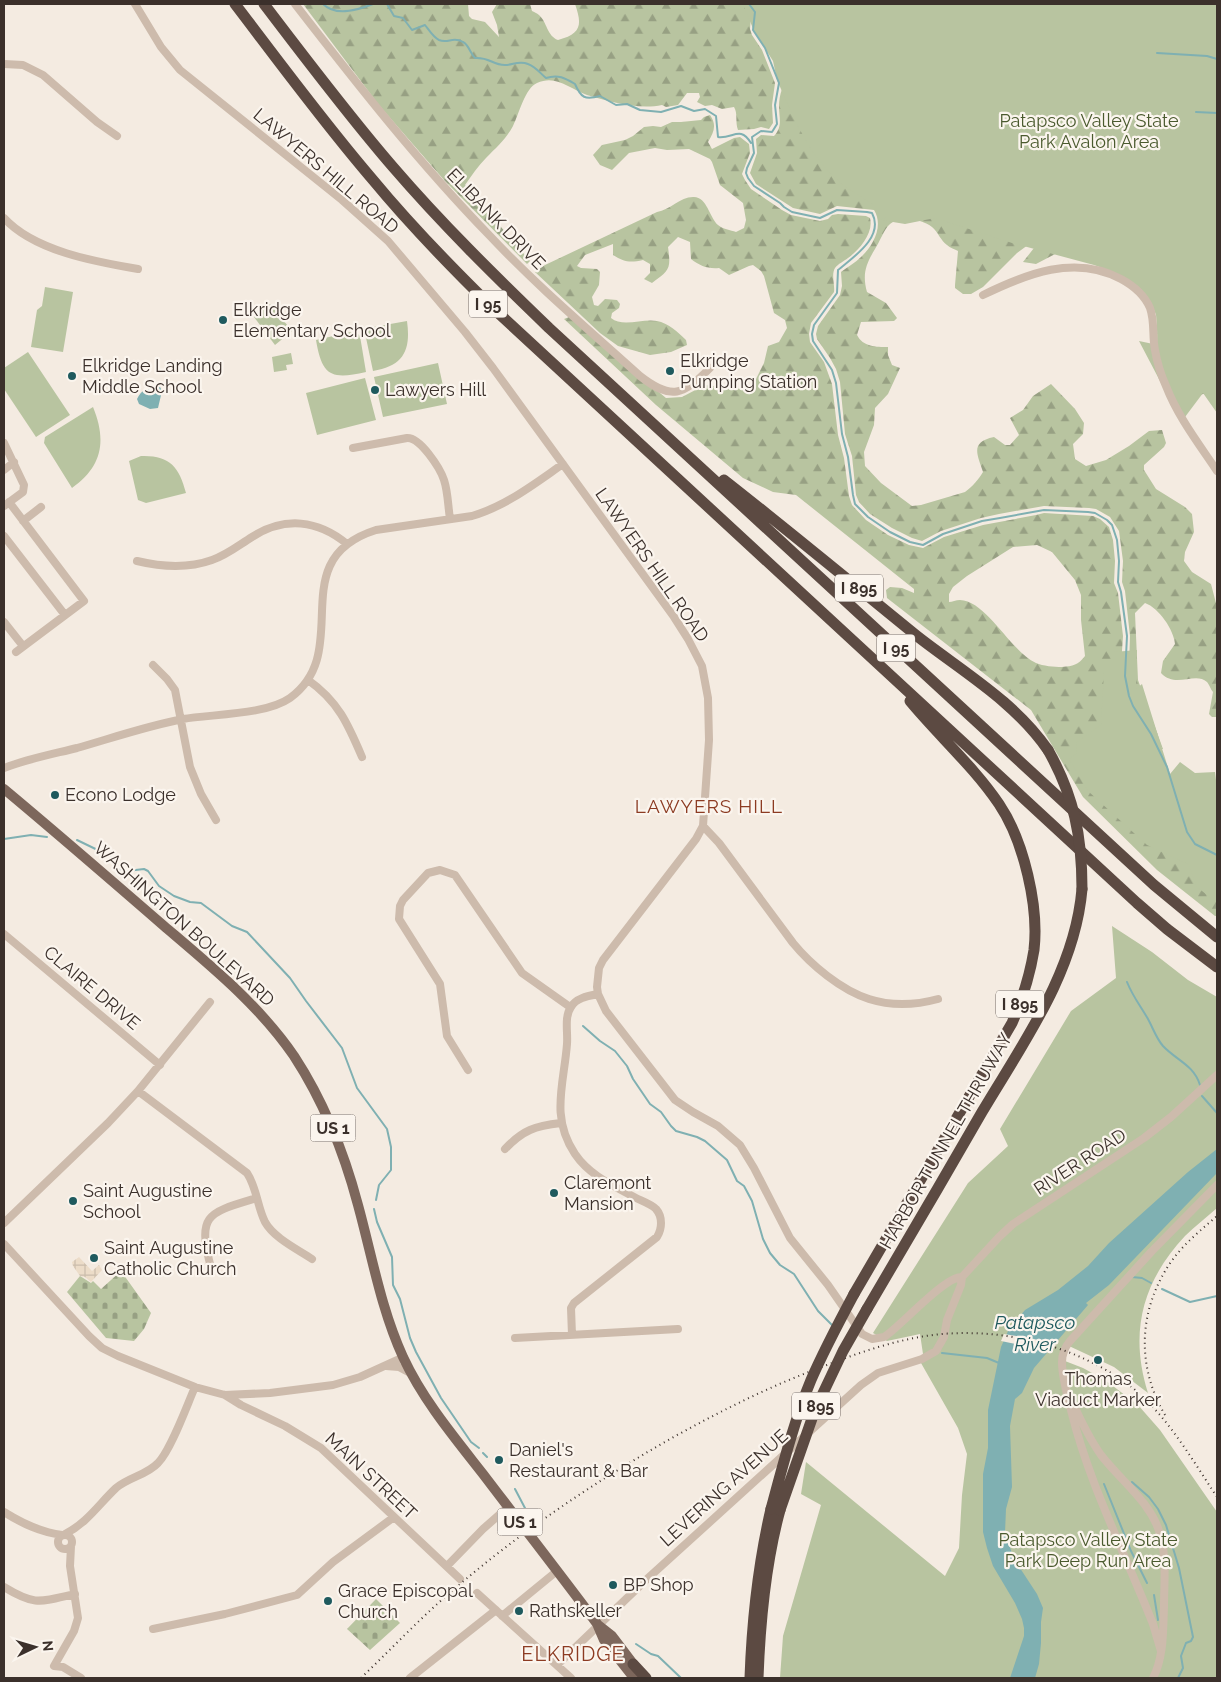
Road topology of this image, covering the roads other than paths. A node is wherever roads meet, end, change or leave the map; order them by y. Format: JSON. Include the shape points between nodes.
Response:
{"nodes":[{"id":1,"x":135,"y":4,"type":"edge"},
{"id":2,"x":235,"y":4,"type":"edge"},
{"id":3,"x":264,"y":4,"type":"edge"},
{"id":4,"x":295,"y":4,"type":"edge"},
{"id":5,"x":4,"y":64,"type":"edge"},
{"id":6,"x":117,"y":136,"type":"dead end"},
{"id":7,"x":4,"y":218,"type":"edge"},
{"id":8,"x":138,"y":270,"type":"dead end"},
{"id":9,"x":983,"y":295,"type":"dead end"},
{"id":10,"x":710,"y":368,"type":"dead end"},
{"id":11,"x":663,"y":433,"type":"junction"},
{"id":12,"x":4,"y":443,"type":"edge"},
{"id":13,"x":353,"y":448,"type":"dead end"},
{"id":14,"x":14,"y":462,"type":"junction"},
{"id":15,"x":563,"y":464,"type":"junction"},
{"id":16,"x":4,"y":470,"type":"edge"},
{"id":17,"x":1217,"y":471,"type":"edge"},
{"id":18,"x":6,"y":504,"type":"edge"},
{"id":19,"x":41,"y":507,"type":"dead end"},
{"id":20,"x":450,"y":519,"type":"junction"},
{"id":21,"x":23,"y":521,"type":"junction"},
{"id":22,"x":4,"y":536,"type":"edge"},
{"id":23,"x":347,"y":544,"type":"junction"},
{"id":24,"x":137,"y":561,"type":"dead end"},
{"id":25,"x":65,"y":615,"type":"junction"},
{"id":26,"x":4,"y":622,"type":"edge"},
{"id":27,"x":153,"y":665,"type":"dead end"},
{"id":28,"x":880,"y":666,"type":"junction"},
{"id":29,"x":308,"y":680,"type":"junction"},
{"id":30,"x":180,"y":720,"type":"junction"},
{"id":31,"x":362,"y":757,"type":"dead end"},
{"id":32,"x":4,"y":768,"type":"edge"},
{"id":33,"x":4,"y":789,"type":"edge"},
{"id":34,"x":216,"y":820,"type":"dead end"},
{"id":35,"x":703,"y":826,"type":"junction"},
{"id":36,"x":4,"y":934,"type":"edge"},
{"id":37,"x":1217,"y":937,"type":"edge"},
{"id":38,"x":1217,"y":967,"type":"edge"},
{"id":39,"x":598,"y":994,"type":"junction"},
{"id":40,"x":938,"y":999,"type":"dead end"},
{"id":41,"x":210,"y":1002,"type":"dead end"},
{"id":42,"x":570,"y":1007,"type":"junction"},
{"id":43,"x":160,"y":1065,"type":"junction"},
{"id":44,"x":468,"y":1070,"type":"dead end"},
{"id":45,"x":1217,"y":1076,"type":"edge"},
{"id":46,"x":138,"y":1092,"type":"junction"},
{"id":47,"x":561,"y":1123,"type":"junction"},
{"id":48,"x":505,"y":1149,"type":"dead end"},
{"id":49,"x":1217,"y":1185,"type":"edge"},
{"id":50,"x":257,"y":1198,"type":"junction"},
{"id":51,"x":4,"y":1223,"type":"edge"},
{"id":52,"x":4,"y":1244,"type":"edge"},
{"id":53,"x":312,"y":1260,"type":"dead end"},
{"id":54,"x":211,"y":1268,"type":"dead end"},
{"id":55,"x":962,"y":1277,"type":"junction"},
{"id":56,"x":678,"y":1330,"type":"dead end"},
{"id":57,"x":572,"y":1335,"type":"junction"},
{"id":58,"x":515,"y":1338,"type":"dead end"},
{"id":59,"x":404,"y":1357,"type":"junction"},
{"id":60,"x":386,"y":1366,"type":"junction"},
{"id":61,"x":412,"y":1374,"type":"junction"},
{"id":62,"x":1064,"y":1380,"type":"junction"},
{"id":63,"x":194,"y":1387,"type":"junction"},
{"id":64,"x":225,"y":1395,"type":"junction"},
{"id":65,"x":508,"y":1506,"type":"junction"},
{"id":66,"x":776,"y":1509,"type":"junction"},
{"id":67,"x":4,"y":1512,"type":"edge"},
{"id":68,"x":394,"y":1517,"type":"junction"},
{"id":69,"x":82,"y":1524,"type":"junction"},
{"id":70,"x":44,"y":1532,"type":"junction"},
{"id":71,"x":64,"y":1534,"type":"junction"},
{"id":72,"x":72,"y":1544,"type":"junction"},
{"id":73,"x":60,"y":1547,"type":"junction"},
{"id":74,"x":70,"y":1566,"type":"junction"},
{"id":75,"x":447,"y":1566,"type":"junction"},
{"id":76,"x":558,"y":1571,"type":"junction"},
{"id":77,"x":460,"y":1578,"type":"dead end"},
{"id":78,"x":4,"y":1586,"type":"edge"},
{"id":79,"x":477,"y":1593,"type":"dead end"},
{"id":80,"x":75,"y":1594,"type":"junction"},
{"id":81,"x":499,"y":1613,"type":"junction"},
{"id":82,"x":598,"y":1625,"type":"junction"},
{"id":83,"x":152,"y":1629,"type":"dead end"},
{"id":84,"x":1161,"y":1651,"type":"junction"},
{"id":85,"x":633,"y":1664,"type":"joint"},
{"id":86,"x":556,"y":1665,"type":"junction"},
{"id":87,"x":81,"y":1678,"type":"edge"},
{"id":88,"x":410,"y":1678,"type":"edge"},
{"id":89,"x":571,"y":1678,"type":"edge"},
{"id":90,"x":634,"y":1678,"type":"edge"},
{"id":91,"x":645,"y":1678,"type":"edge"},
{"id":92,"x":750,"y":1678,"type":"edge"},
{"id":93,"x":758,"y":1678,"type":"edge"},
{"id":94,"x":1153,"y":1678,"type":"edge"}],
"edges":[{"from":1,"to":15,"type":"street","name":"LAWYERS HILL ROAD","via":[[161,47],[180,70],[388,241],[466,332]]},
{"from":2,"to":28,"type":"highway","number":"I 95","via":[[373,181],[467,283]]},
{"from":3,"to":11,"type":"highway","number":"I 95","via":[[362,130],[450,230],[549,328]]},
{"from":4,"to":10,"type":"street","name":"ELIBANK DRIVE","via":[[446,190],[526,273],[640,376],[658,390],[674,392],[693,384]]},
{"from":5,"to":6,"type":"street","via":[[23,65],[43,75]]},
{"from":7,"to":8,"type":"street","via":[[24,235],[60,251]]},
{"from":9,"to":17,"type":"street","via":[[1022,277],[1073,267],[1114,275],[1137,290],[1152,314],[1155,349],[1165,385],[1181,418]]},
{"from":11,"to":37,"type":"highway","number":"I 95","via":[[1154,885]]},
{"from":11,"to":66,"type":"highway","name":"HARBOR TUNNEL THRUWAY","number":"I 895","bridge":true,"via":[[1009,705],[1038,736],[1059,770],[1073,805],[1080,838],[1082,889],[1078,918],[1060,974],[1023,1044],[843,1351],[815,1410]]},
{"from":12,"to":14,"type":"street"},
{"from":13,"to":20,"type":"street","via":[[416,439],[442,476]]},
{"from":14,"to":16,"type":"street"},
{"from":14,"to":18,"type":"street","via":[[24,487],[23,492]]},
{"from":15,"to":20,"type":"street","via":[[502,505],[472,516]]},
{"from":15,"to":35,"type":"street","name":"LAWYERS HILL ROAD","via":[[674,618],[702,666],[710,716]]},
{"from":18,"to":21,"type":"street"},
{"from":19,"to":21,"type":"street"},
{"from":20,"to":23,"type":"street","via":[[376,530]]},
{"from":21,"to":25,"type":"street","via":[[84,601]]},
{"from":22,"to":25,"type":"street"},
{"from":23,"to":24,"type":"street","via":[[319,527],[287,524],[264,530],[223,555],[197,564],[168,567]]},
{"from":23,"to":29,"type":"street","via":[[326,572],[320,653]]},
{"from":25,"to":26,"type":"street","via":[[20,649]]},
{"from":27,"to":30,"type":"street","via":[[175,690]]},
{"from":28,"to":38,"type":"highway","number":"I 95","via":[[1137,903]]},
{"from":28,"to":66,"type":"highway","name":"HARBOR TUNNEL THRUWAY","number":"I 895","bridge":true,"via":[[982,782],[1012,828],[1030,885],[1034,950],[1026,986],[1012,1023],[831,1334],[810,1381],[783,1463]]},
{"from":29,"to":30,"type":"street","via":[[293,696],[278,704]]},
{"from":29,"to":31,"type":"street","via":[[340,710]]},
{"from":30,"to":32,"type":"street"},
{"from":30,"to":34,"type":"street","via":[[195,780]]},
{"from":33,"to":59,"type":"main road","name":"WASHINGTON BOULEVARD","number":"US 1","via":[[241,993],[289,1050],[320,1101],[341,1149],[387,1315]]},
{"from":35,"to":39,"type":"street","name":"LAWYERS HILL ROAD","via":[[603,960],[596,978]]},
{"from":35,"to":40,"type":"street","via":[[805,958],[816,967],[869,999],[896,1004]]},
{"from":36,"to":43,"type":"street","name":"CLAIRE DRIVE"},
{"from":39,"to":42,"type":"street","via":[[578,1000]]},
{"from":39,"to":55,"type":"street","via":[[606,1011],[675,1100],[718,1126],[740,1145],[790,1238],[862,1334],[872,1339],[884,1337],[939,1289],[954,1278]]},
{"from":41,"to":43,"type":"street"},
{"from":42,"to":44,"type":"street","via":[[522,974],[455,875],[440,870],[428,873],[403,900],[399,919],[440,984],[448,1036]]},
{"from":42,"to":47,"type":"street","via":[[560,1097]]},
{"from":43,"to":46,"type":"street"},
{"from":45,"to":55,"type":"street","name":"RIVER ROAD","via":[[1144,1138],[1013,1224]]},
{"from":46,"to":50,"type":"street","via":[[247,1173]]},
{"from":46,"to":51,"type":"street"},
{"from":47,"to":48,"type":"street","via":[[524,1132]]},
{"from":47,"to":57,"type":"street","via":[[582,1164],[598,1177],[656,1210],[661,1225],[657,1237],[574,1303],[571,1308]]},
{"from":49,"to":62,"type":"street","via":[[1070,1340],[1062,1359]]},
{"from":50,"to":53,"type":"street","via":[[264,1220],[274,1233]]},
{"from":50,"to":54,"type":"street","via":[[227,1206],[212,1216],[204,1236]]},
{"from":52,"to":63,"type":"street","via":[[102,1348]]},
{"from":55,"to":82,"type":"street","name":"LEVERING AVENUE","via":[[944,1337],[936,1351],[922,1360],[878,1373],[861,1385]]},
{"from":56,"to":57,"type":"street"},
{"from":57,"to":58,"type":"street"},
{"from":59,"to":60,"type":"street"},
{"from":59,"to":61,"type":"main road","name":"WASHINGTON BOULEVARD","number":"US 1"},
{"from":60,"to":61,"type":"street"},
{"from":60,"to":64,"type":"street","via":[[333,1385]]},
{"from":61,"to":65,"type":"main road","name":"WASHINGTON BOULEVARD","number":"US 1","via":[[437,1414]]},
{"from":62,"to":84,"type":"street","via":[[1086,1460]]},
{"from":62,"to":84,"type":"street","via":[[1081,1421],[1100,1453],[1147,1506],[1160,1533],[1164,1561]]},
{"from":63,"to":64,"type":"street"},
{"from":63,"to":69,"type":"street","via":[[159,1462],[150,1470],[122,1483]]},
{"from":64,"to":68,"type":"street","name":"MAIN STREET","via":[[311,1441]]},
{"from":65,"to":75,"type":"street"},
{"from":65,"to":76,"type":"main road","name":"WASHINGTON BOULEVARD","number":"US 1"},
{"from":66,"to":92,"type":"highway","name":"HARBOR TUNNEL THRUWAY","number":"I 895","via":[[758,1575]]},
{"from":66,"to":93,"type":"highway","name":"HARBOR TUNNEL THRUWAY","number":"I 895","via":[[760,1625]]},
{"from":67,"to":70,"type":"street"},
{"from":68,"to":75,"type":"street","name":"MAIN STREET"},
{"from":68,"to":83,"type":"street","via":[[338,1558],[297,1595]]},
{"from":69,"to":71,"type":"street"},
{"from":69,"to":72,"type":"street"},
{"from":70,"to":71,"type":"street"},
{"from":70,"to":73,"type":"street"},
{"from":71,"to":72,"type":"street","via":[[70,1536]]},
{"from":71,"to":73,"type":"street","via":[[58,1540]]},
{"from":72,"to":73,"type":"street","via":[[65,1549]]},
{"from":72,"to":74,"type":"street"},
{"from":73,"to":74,"type":"street"},
{"from":74,"to":80,"type":"street"},
{"from":75,"to":77,"type":"street","name":"MAIN STREET"},
{"from":76,"to":81,"type":"street"},
{"from":76,"to":82,"type":"main road","name":"WASHINGTON BOULEVARD","number":"US 1"},
{"from":78,"to":80,"type":"street","via":[[31,1600],[44,1601]]},
{"from":79,"to":81,"type":"street"},
{"from":80,"to":87,"type":"street","via":[[77,1624],[54,1666],[63,1667]]},
{"from":81,"to":86,"type":"street"},
{"from":81,"to":88,"type":"street"},
{"from":82,"to":85,"type":"main road","name":"WASHINGTON BOULEVARD","number":"US 1","via":[[612,1636]]},
{"from":82,"to":86,"type":"street","name":"LEVERING AVENUE"},
{"from":82,"to":90,"type":"main road","name":"WASHINGTON BOULEVARD","number":"US 1","via":[[604,1640]]},
{"from":84,"to":94,"type":"street"},
{"from":85,"to":91,"type":"highway"},
{"from":86,"to":89,"type":"street"}]}
